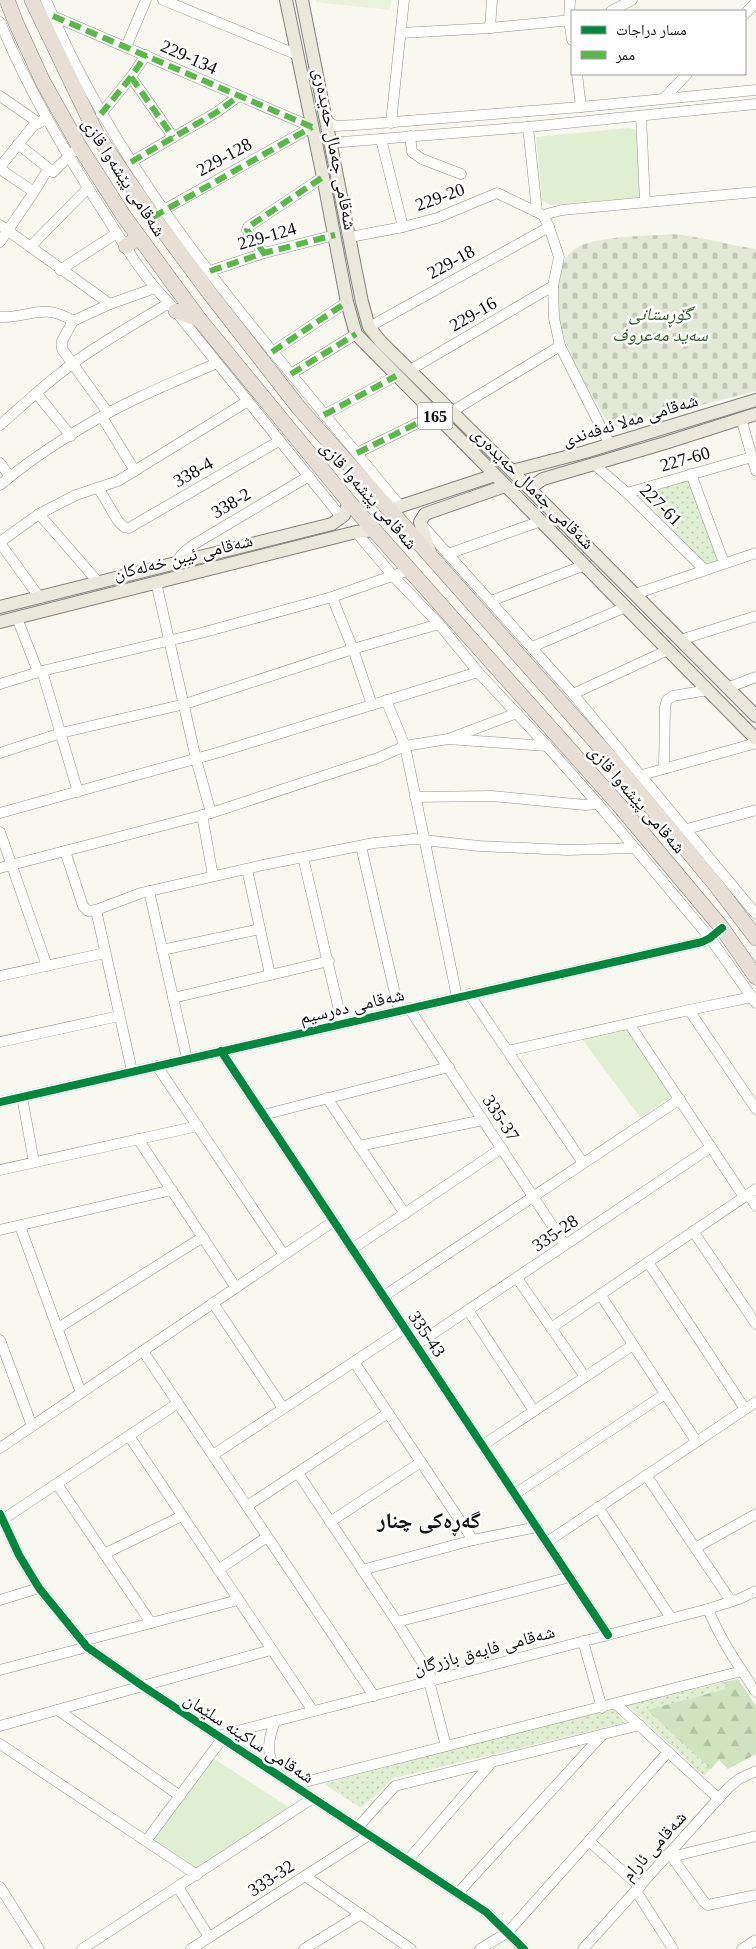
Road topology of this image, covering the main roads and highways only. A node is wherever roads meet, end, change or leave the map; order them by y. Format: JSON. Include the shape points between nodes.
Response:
{"nodes":[{"id":1,"x":7,"y":0,"type":"edge"},
{"id":2,"x":32,"y":0,"type":"edge"},
{"id":3,"x":286,"y":0,"type":"edge"},
{"id":4,"x":302,"y":0,"type":"edge"},
{"id":5,"x":139,"y":237,"type":"junction"},
{"id":6,"x":126,"y":246,"type":"road end"},
{"id":7,"x":172,"y":307,"type":"road end"},
{"id":8,"x":199,"y":319,"type":"junction"},
{"id":9,"x":427,"y":388,"type":"junction"},
{"id":10,"x":417,"y":397,"type":"junction"},
{"id":11,"x":756,"y":400,"type":"edge"},
{"id":12,"x":756,"y":414,"type":"edge"},
{"id":13,"x":518,"y":470,"type":"junction"},
{"id":14,"x":491,"y":477,"type":"junction"},
{"id":15,"x":506,"y":486,"type":"junction"},
{"id":16,"x":532,"y":486,"type":"junction"},
{"id":17,"x":492,"y":491,"type":"junction"},
{"id":18,"x":349,"y":502,"type":"junction"},
{"id":19,"x":395,"y":508,"type":"junction"},
{"id":20,"x":375,"y":530,"type":"junction"},
{"id":21,"x":432,"y":556,"type":"junction"},
{"id":22,"x":1,"y":606,"type":"edge"},
{"id":23,"x":0,"y":622,"type":"edge"},
{"id":24,"x":713,"y":673,"type":"junction"},
{"id":25,"x":705,"y":686,"type":"junction"},
{"id":26,"x":756,"y":716,"type":"edge"},
{"id":27,"x":756,"y":739,"type":"edge"},
{"id":28,"x":639,"y":782,"type":"junction"},
{"id":29,"x":619,"y":805,"type":"junction"},
{"id":30,"x":670,"y":830,"type":"junction"},
{"id":31,"x":650,"y":844,"type":"junction"},
{"id":32,"x":756,"y":938,"type":"edge"},
{"id":33,"x":756,"y":977,"type":"edge"}],
"edges":[{"from":1,"to":5,"type":"highway","name":"شەقامی پێشەوا قازی","via":[[37,85],[74,151]]},
{"from":2,"to":19,"type":"highway","name":"شەقامی پێشەوا قازی","via":[[72,69],[98,135],[216,291],[299,408]]},
{"from":3,"to":10,"type":"main road","name":"شەقامی جەمال حەیدەری","number":"165","via":[[346,302],[356,334]]},
{"from":4,"to":9,"type":"main road","name":"شەقامی جەمال حەیدەری","number":"165","via":[[369,327]]},
{"from":5,"to":6,"type":"highway"},
{"from":5,"to":8,"type":"highway","name":"شەقامی پێشەوا قازی"},
{"from":7,"to":8,"type":"highway"},
{"from":8,"to":18,"type":"highway","name":"شەقامی پێشەوا قازی"},
{"from":9,"to":10,"type":"main road"},
{"from":9,"to":13,"type":"main road","name":"شەقامی جەمال حەیدەری","number":"165"},
{"from":10,"to":14,"type":"main road","name":"شەقامی جەمال حەیدەری","number":"165"},
{"from":11,"to":13,"type":"main road","name":"شەقامی مەلا ئەفەندی"},
{"from":12,"to":16,"type":"main road","name":"شەقامی مەلا ئەفەندی"},
{"from":13,"to":16,"type":"main road","name":"شەقامی جەمال حەیدەری","number":"165"},
{"from":14,"to":15,"type":"main road","name":"شەقامی جەمال حەیدەری","number":"165"},
{"from":14,"to":17,"type":"main road"},
{"from":14,"to":19,"type":"main road"},
{"from":15,"to":17,"type":"main road"},
{"from":15,"to":25,"type":"main road","name":"شەقامی جەمال حەیدەری","number":"165"},
{"from":16,"to":24,"type":"main road","name":"شەقامی جەمال حەیدەری","number":"165"},
{"from":17,"to":21,"type":"main road","via":[[428,512],[420,522]]},
{"from":18,"to":20,"type":"highway","name":"شەقامی پێشەوا قازی"},
{"from":18,"to":22,"type":"main road","name":"شەقامی ئیبن خەلەکان","via":[[342,518],[332,524]]},
{"from":19,"to":21,"type":"highway","name":"شەقامی پێشەوا قازی"},
{"from":20,"to":23,"type":"main road","name":"شەقامی ئیبن خەلەکان","via":[[356,532]]},
{"from":20,"to":29,"type":"highway","name":"شەقامی پێشەوا قازی"},
{"from":21,"to":28,"type":"highway","name":"شەقامی پێشەوا قازی"},
{"from":24,"to":25,"type":"main road"},
{"from":24,"to":26,"type":"main road","name":"شەقامی جەمال حەیدەری","number":"165"},
{"from":25,"to":27,"type":"main road","name":"شەقامی جەمال حەیدەری","number":"165"},
{"from":28,"to":29,"type":"highway","via":[[634,805],[626,808]]},
{"from":28,"to":30,"type":"highway","name":"شەقامی پێشەوا قازی"},
{"from":29,"to":31,"type":"highway","name":"شەقامی پێشەوا قازی"},
{"from":30,"to":31,"type":"highway","via":[[662,826],[653,828],[648,835]]},
{"from":30,"to":32,"type":"highway","name":"شەقامی پێشەوا قازی","via":[[720,880]]},
{"from":31,"to":33,"type":"highway","name":"شەقامی پێشەوا قازی","via":[[716,933]]}]}
